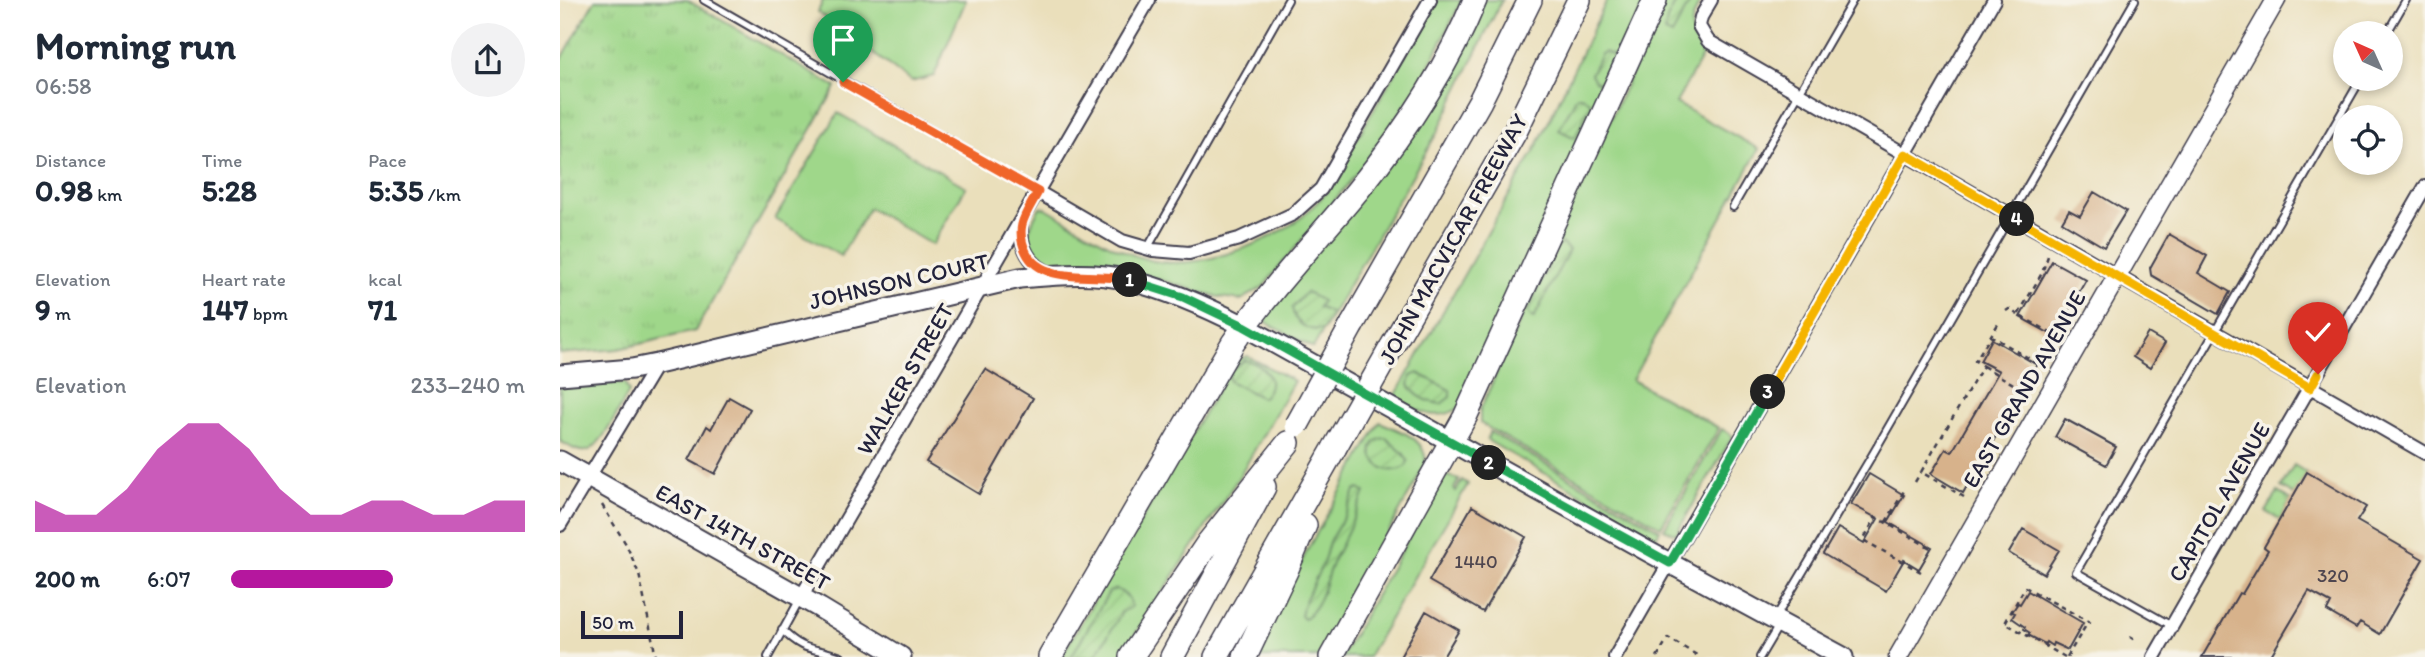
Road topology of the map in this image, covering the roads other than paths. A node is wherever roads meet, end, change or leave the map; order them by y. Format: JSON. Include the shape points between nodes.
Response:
{"nodes":[{"id":1,"x":704,"y":0,"type":"edge"},
{"id":2,"x":1149,"y":0,"type":"edge"},
{"id":3,"x":1288,"y":0,"type":"edge"},
{"id":4,"x":1430,"y":0,"type":"edge"},
{"id":5,"x":1475,"y":0,"type":"edge"},
{"id":6,"x":1530,"y":0,"type":"edge"},
{"id":7,"x":1579,"y":0,"type":"edge"},
{"id":8,"x":1655,"y":0,"type":"edge"},
{"id":9,"x":1711,"y":0,"type":"edge"},
{"id":10,"x":1853,"y":0,"type":"edge"},
{"id":11,"x":1994,"y":0,"type":"edge"},
{"id":12,"x":2135,"y":0,"type":"edge"},
{"id":13,"x":2276,"y":0,"type":"edge"},
{"id":14,"x":2406,"y":0,"type":"edge"},
{"id":15,"x":2394,"y":21,"type":"edge"},
{"id":16,"x":2354,"y":91,"type":"edge"},
{"id":17,"x":1799,"y":93,"type":"junction"},
{"id":18,"x":1905,"y":154,"type":"junction"},
{"id":19,"x":2425,"y":187,"type":"edge"},
{"id":20,"x":1038,"y":192,"type":"junction"},
{"id":21,"x":1733,"y":207,"type":"dead end"},
{"id":22,"x":2010,"y":215,"type":"junction"},
{"id":23,"x":1021,"y":221,"type":"junction"},
{"id":24,"x":1147,"y":249,"type":"junction"},
{"id":25,"x":1055,"y":275,"type":"junction"},
{"id":26,"x":2117,"y":276,"type":"junction"},
{"id":27,"x":984,"y":286,"type":"junction"},
{"id":28,"x":1244,"y":326,"type":"junction"},
{"id":29,"x":2215,"y":333,"type":"junction"},
{"id":30,"x":657,"y":364,"type":"junction"},
{"id":31,"x":560,"y":374,"type":"edge"},
{"id":32,"x":2310,"y":388,"type":"junction"},
{"id":33,"x":1292,"y":434,"type":"junction"},
{"id":34,"x":1452,"y":442,"type":"junction"},
{"id":35,"x":1335,"y":447,"type":"junction"},
{"id":36,"x":2425,"y":453,"type":"edge"},
{"id":37,"x":560,"y":461,"type":"edge"},
{"id":38,"x":587,"y":477,"type":"junction"},
{"id":39,"x":560,"y":525,"type":"edge"},
{"id":40,"x":1670,"y":563,"type":"junction"},
{"id":41,"x":801,"y":597,"type":"junction"},
{"id":42,"x":1778,"y":620,"type":"junction"},
{"id":43,"x":2172,"y":626,"type":"junction"},
{"id":44,"x":782,"y":630,"type":"junction"},
{"id":45,"x":768,"y":657,"type":"edge"},
{"id":46,"x":841,"y":657,"type":"edge"},
{"id":47,"x":901,"y":657,"type":"edge"},
{"id":48,"x":1050,"y":657,"type":"edge"},
{"id":49,"x":1131,"y":657,"type":"edge"},
{"id":50,"x":1172,"y":657,"type":"edge"},
{"id":51,"x":1216,"y":657,"type":"edge"},
{"id":52,"x":1245,"y":657,"type":"edge"},
{"id":53,"x":1331,"y":657,"type":"edge"},
{"id":54,"x":1615,"y":657,"type":"edge"},
{"id":55,"x":1760,"y":657,"type":"edge"},
{"id":56,"x":1843,"y":657,"type":"edge"},
{"id":57,"x":1898,"y":657,"type":"edge"},
{"id":58,"x":2154,"y":657,"type":"edge"}],
"edges":[{"from":1,"to":20,"type":"lane"},
{"from":2,"to":20,"type":"street","name":"WALKER STREET"},
{"from":3,"to":24,"type":"lane"},
{"from":4,"to":24,"type":"street","via":[[1321,189],[1293,214],[1239,239],[1189,253]]},
{"from":5,"to":28,"type":"highway","via":[[1430,89],[1394,143]]},
{"from":6,"to":33,"type":"highway","name":"JOHN MACVICAR FREEWAY","bridge":true,"via":[[1480,101]]},
{"from":7,"to":35,"type":"highway","name":"JOHN MACVICAR FREEWAY","bridge":true,"via":[[1516,130]]},
{"from":8,"to":34,"type":"highway"},
{"from":9,"to":17,"type":"street","via":[[1701,17],[1701,32],[1712,43]]},
{"from":10,"to":17,"type":"lane"},
{"from":11,"to":18,"type":"street"},
{"from":12,"to":22,"type":"lane"},
{"from":13,"to":26,"type":"main road","name":"EAST GRAND AVENUE"},
{"from":14,"to":15,"type":"lane"},
{"from":16,"to":29,"type":"lane"},
{"from":17,"to":18,"type":"street"},
{"from":17,"to":21,"type":"lane"},
{"from":18,"to":22,"type":"street"},
{"from":18,"to":40,"type":"street"},
{"from":19,"to":32,"type":"street","name":"CAPITOL AVENUE"},
{"from":20,"to":23,"type":"street","name":"WALKER STREET"},
{"from":20,"to":24,"type":"street","via":[[1122,241]]},
{"from":22,"to":26,"type":"street"},
{"from":22,"to":42,"type":"lane"},
{"from":23,"to":25,"type":"street","via":[[1021,236],[1031,262]]},
{"from":23,"to":27,"type":"street","name":"WALKER STREET"},
{"from":25,"to":27,"type":"main road","name":"JOHNSON COURT"},
{"from":25,"to":28,"type":"main road","name":"JOHNSON COURT","via":[[1127,279],[1183,297]]},
{"from":26,"to":29,"type":"street"},
{"from":26,"to":57,"type":"main road","name":"EAST GRAND AVENUE"},
{"from":27,"to":30,"type":"main road","name":"JOHNSON COURT"},
{"from":27,"to":41,"type":"street","name":"WALKER STREET"},
{"from":28,"to":34,"type":"main road","name":"JOHNSON COURT"},
{"from":28,"to":48,"type":"highway"},
{"from":29,"to":32,"type":"street"},
{"from":29,"to":43,"type":"lane","via":[[2076,572]]},
{"from":30,"to":31,"type":"main road","name":"JOHNSON COURT"},
{"from":30,"to":38,"type":"street"},
{"from":32,"to":36,"type":"street"},
{"from":32,"to":43,"type":"street","name":"CAPITOL AVENUE"},
{"from":33,"to":49,"type":"highway","via":[[1208,542]]},
{"from":33,"to":50,"type":"highway","name":"JOHN MACVICAR FREEWAY"},
{"from":34,"to":40,"type":"main road","name":"JOHNSON COURT"},
{"from":34,"to":53,"type":"highway"},
{"from":35,"to":51,"type":"highway","name":"JOHN MACVICAR FREEWAY"},
{"from":35,"to":52,"type":"highway","via":[[1286,571]]},
{"from":37,"to":38,"type":"main road","name":"EAST 14TH STREET"},
{"from":38,"to":39,"type":"street"},
{"from":38,"to":41,"type":"main road","name":"EAST 14TH STREET"},
{"from":40,"to":42,"type":"main road","name":"JOHNSON COURT"},
{"from":40,"to":54,"type":"street"},
{"from":41,"to":44,"type":"lane"},
{"from":41,"to":47,"type":"main road","name":"EAST 14TH STREET"},
{"from":42,"to":55,"type":"lane"},
{"from":42,"to":56,"type":"main road","name":"JOHNSON COURT"},
{"from":43,"to":58,"type":"street","name":"CAPITOL AVENUE"},
{"from":44,"to":45,"type":"lane"},
{"from":44,"to":46,"type":"lane","via":[[800,646]]}]}
